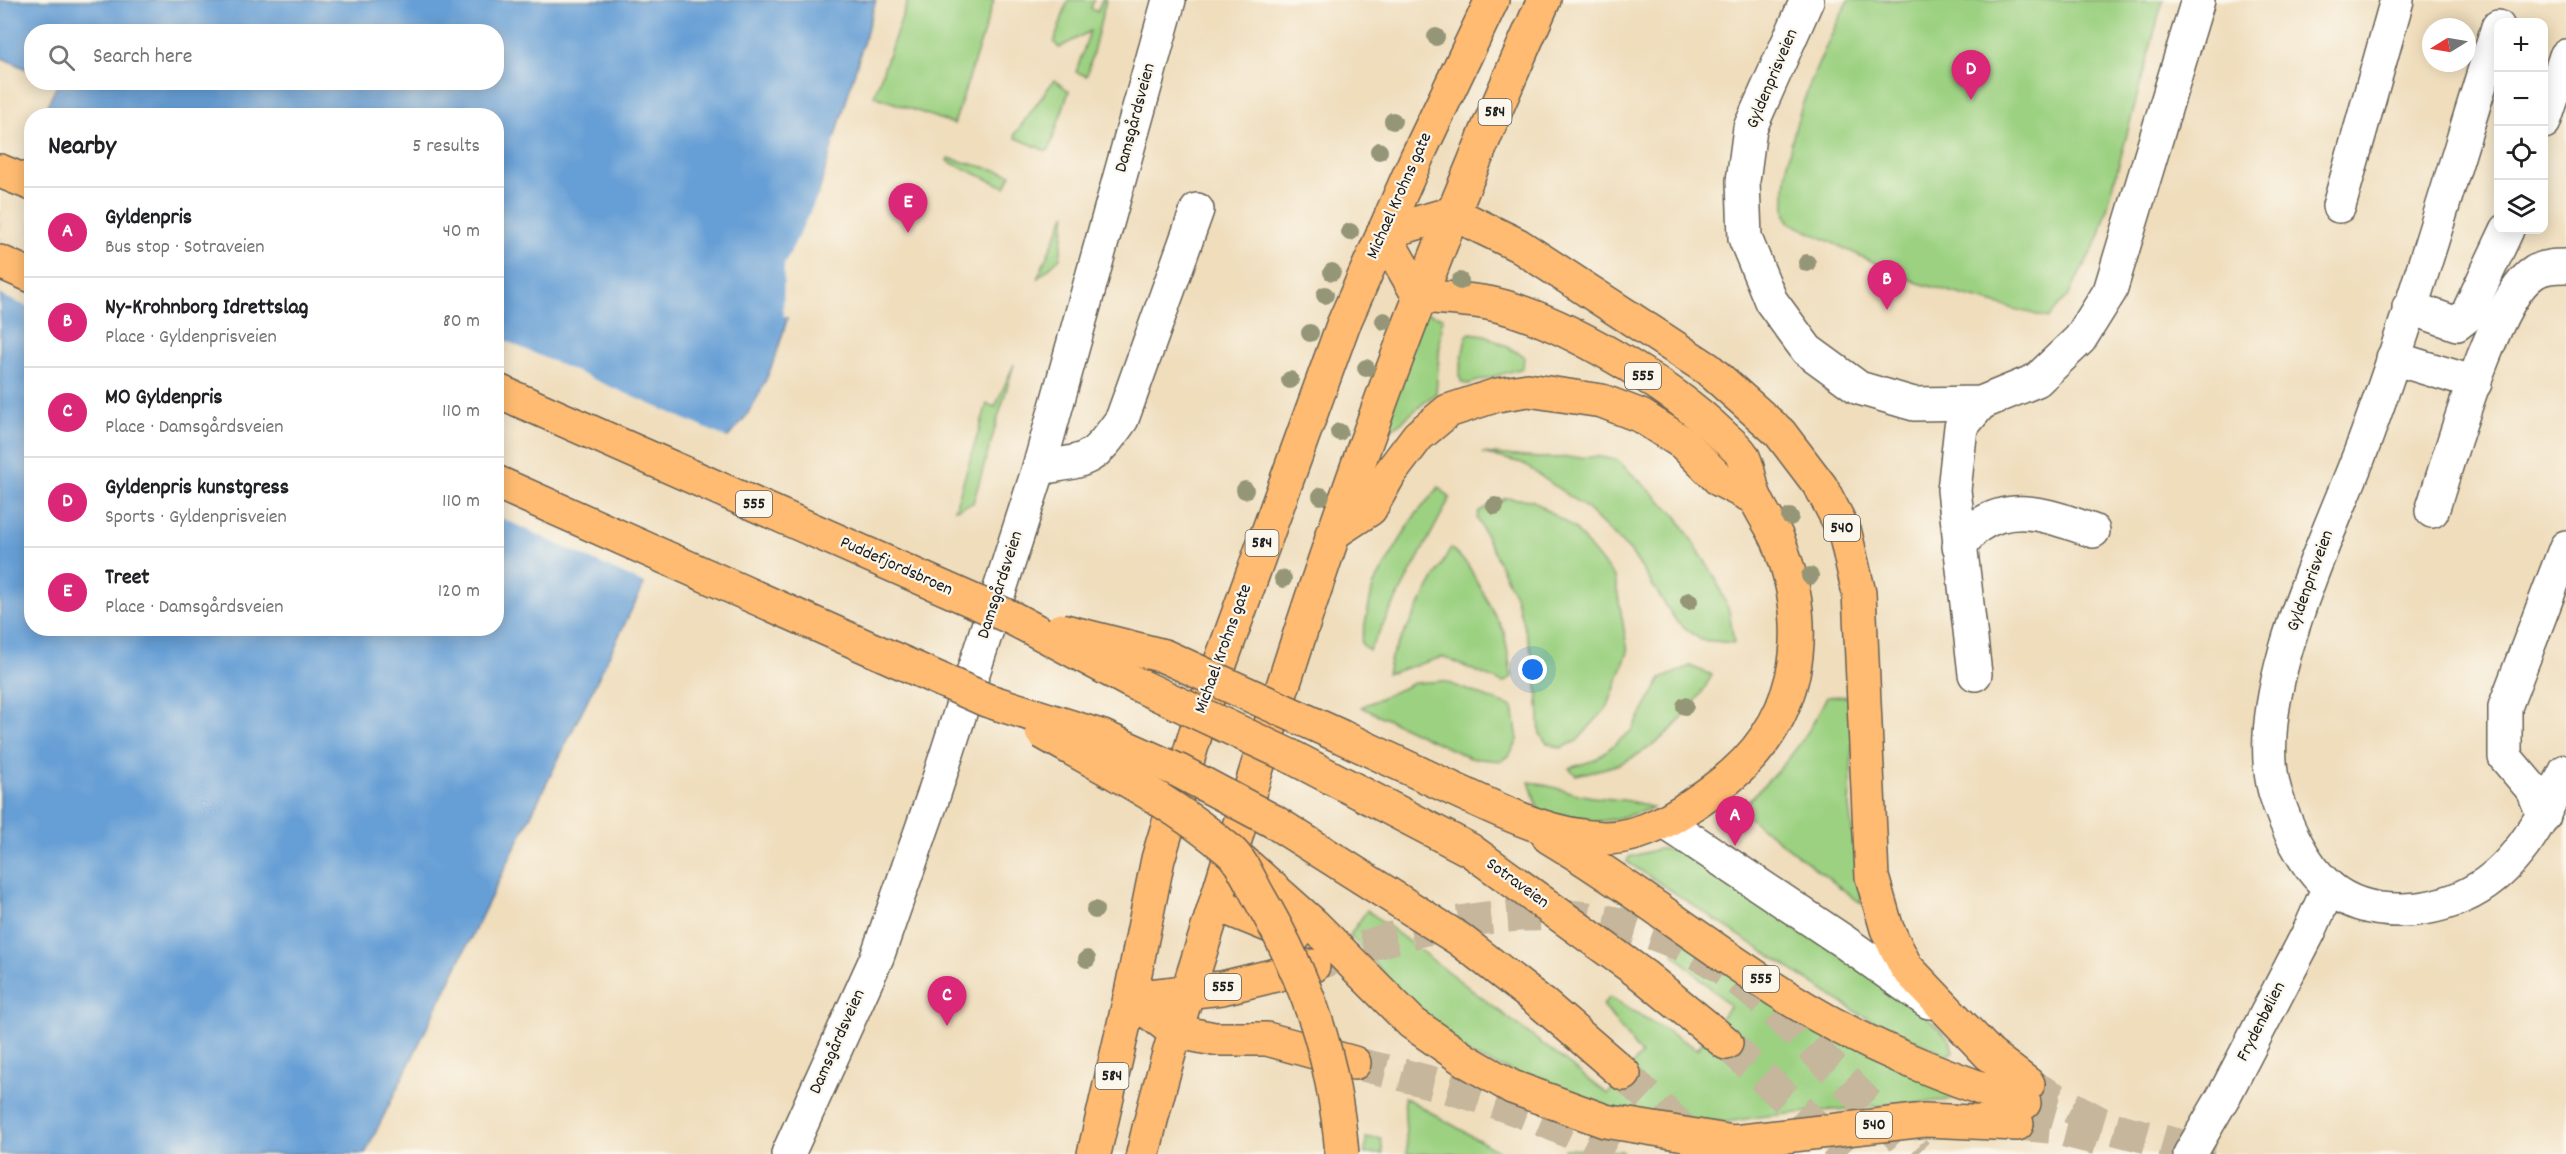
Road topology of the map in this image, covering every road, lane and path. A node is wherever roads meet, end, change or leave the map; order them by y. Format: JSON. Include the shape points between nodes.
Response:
{"nodes":[{"id":1,"x":1169,"y":0,"type":"edge"},
{"id":2,"x":1492,"y":0,"type":"edge"},
{"id":3,"x":1544,"y":0,"type":"edge"},
{"id":4,"x":1807,"y":0,"type":"edge"},
{"id":5,"x":2198,"y":0,"type":"edge"},
{"id":6,"x":2397,"y":0,"type":"edge"},
{"id":7,"x":2507,"y":0,"type":"edge"},
{"id":8,"x":2501,"y":18,"type":"edge"},
{"id":9,"x":2494,"y":41,"type":"edge"},
{"id":10,"x":2566,"y":56,"type":"edge"},
{"id":11,"x":2548,"y":110,"type":"edge"},
{"id":12,"x":0,"y":171,"type":"edge"},
{"id":13,"x":24,"y":181,"type":"edge"},
{"id":14,"x":2339,"y":206,"type":"dead end"},
{"id":15,"x":1197,"y":210,"type":"dead end"},
{"id":16,"x":1452,"y":213,"type":"junction"},
{"id":17,"x":1383,"y":233,"type":"junction"},
{"id":18,"x":2505,"y":234,"type":"edge"},
{"id":19,"x":0,"y":262,"type":"edge"},
{"id":20,"x":2566,"y":266,"type":"edge"},
{"id":21,"x":24,"y":272,"type":"edge"},
{"id":22,"x":1419,"y":296,"type":"junction"},
{"id":23,"x":2409,"y":307,"type":"junction"},
{"id":24,"x":2393,"y":358,"type":"junction"},
{"id":25,"x":2475,"y":383,"type":"junction"},
{"id":26,"x":504,"y":394,"type":"edge"},
{"id":27,"x":1981,"y":403,"type":"junction"},
{"id":28,"x":1039,"y":468,"type":"junction"},
{"id":29,"x":504,"y":486,"type":"edge"},
{"id":30,"x":1755,"y":498,"type":"junction"},
{"id":31,"x":2432,"y":511,"type":"dead end"},
{"id":32,"x":2093,"y":531,"type":"dead end"},
{"id":33,"x":1332,"y":534,"type":"junction"},
{"id":34,"x":1959,"y":546,"type":"junction"},
{"id":35,"x":2566,"y":547,"type":"edge"},
{"id":36,"x":1012,"y":618,"type":"junction"},
{"id":37,"x":1975,"y":674,"type":"dead end"},
{"id":38,"x":986,"y":700,"type":"junction"},
{"id":39,"x":1290,"y":756,"type":"joint"},
{"id":40,"x":2566,"y":771,"type":"edge"},
{"id":41,"x":2544,"y":816,"type":"junction"},
{"id":42,"x":1517,"y":817,"type":"junction"},
{"id":43,"x":1665,"y":822,"type":"junction"},
{"id":44,"x":1233,"y":852,"type":"junction"},
{"id":45,"x":2329,"y":887,"type":"junction"},
{"id":46,"x":1216,"y":904,"type":"junction"},
{"id":47,"x":1187,"y":990,"type":"junction"},
{"id":48,"x":1130,"y":998,"type":"junction"},
{"id":49,"x":1957,"y":1023,"type":"junction"},
{"id":50,"x":1174,"y":1031,"type":"junction"},
{"id":51,"x":1726,"y":1042,"type":"tunnel mouth"},
{"id":52,"x":1354,"y":1063,"type":"tunnel mouth"},
{"id":53,"x":1624,"y":1074,"type":"tunnel mouth"},
{"id":54,"x":2023,"y":1103,"type":"junction"},
{"id":55,"x":1733,"y":1142,"type":"junction"},
{"id":56,"x":788,"y":1154,"type":"edge"},
{"id":57,"x":1094,"y":1154,"type":"edge"},
{"id":58,"x":1143,"y":1154,"type":"edge"},
{"id":59,"x":1342,"y":1154,"type":"edge"},
{"id":60,"x":1697,"y":1154,"type":"edge"},
{"id":61,"x":2190,"y":1154,"type":"edge"}],
"edges":[{"from":1,"to":28,"type":"street","name":"Damsgårdsveien"},
{"from":2,"to":17,"type":"main road","name":"Michael Krohns gate","number":"584"},
{"from":3,"to":16,"type":"main road","number":"584"},
{"from":4,"to":27,"type":"street","name":"Gyldenprisveien","via":[[1750,128],[1743,181],[1745,238],[1771,301],[1807,350],[1858,388],[1914,404]]},
{"from":5,"to":27,"type":"street","name":"Gyldenprisveien","via":[[2110,291],[2080,339],[2037,380]]},
{"from":6,"to":14,"type":"street"},
{"from":7,"to":8,"type":"street","name":"Gyldenprisveien"},
{"from":9,"to":23,"type":"street","name":"Gyldenprisveien"},
{"from":10,"to":11,"type":"street"},
{"from":12,"to":13,"type":"main road"},
{"from":15,"to":28,"type":"street","via":[[1122,419],[1101,448],[1084,461]]},
{"from":16,"to":17,"type":"main road"},
{"from":16,"to":22,"type":"main road","number":"584"},
{"from":16,"to":49,"type":"main road","number":"540","via":[[1518,245],[1708,369],[1780,433],[1821,487],[1845,533],[1860,593],[1872,877],[1887,929],[1906,967]]},
{"from":17,"to":22,"type":"main road"},
{"from":17,"to":48,"type":"main road","name":"Michael Krohns gate","number":"584","via":[[1336,343],[1198,722],[1158,860]]},
{"from":18,"to":23,"type":"street","via":[[2466,317],[2457,324]]},
{"from":19,"to":21,"type":"main road"},
{"from":20,"to":25,"type":"street","via":[[2535,272],[2518,287],[2505,306]]},
{"from":22,"to":30,"type":"main road","number":"555","via":[[1489,303],[1581,338],[1620,361],[1707,421],[1742,455]]},
{"from":22,"to":33,"type":"main road","number":"584"},
{"from":23,"to":24,"type":"street","name":"Gyldenprisveien"},
{"from":24,"to":25,"type":"street"},
{"from":24,"to":45,"type":"street","name":"Gyldenprisveien","via":[[2367,436],[2299,609],[2272,703],[2270,767],[2275,792],[2307,861]]},
{"from":25,"to":31,"type":"street"},
{"from":26,"to":36,"type":"main road","name":"Puddefjordsbroen","number":"555","bridge":true},
{"from":27,"to":34,"type":"street","name":"Gyldenprisveien","via":[[1961,427],[1959,439],[1954,490]]},
{"from":28,"to":56,"type":"street","name":"Damsgårdsveien","via":[[877,957]]},
{"from":29,"to":38,"type":"main road","bridge":true},
{"from":30,"to":33,"type":"main road","via":[[1720,480],[1683,444],[1641,416],[1602,401],[1528,390],[1497,395],[1448,411],[1418,436],[1390,473],[1370,509]]},
{"from":30,"to":43,"type":"main road","number":"555","via":[[1777,538],[1792,581],[1798,656],[1787,702],[1764,742],[1726,781]]},
{"from":32,"to":34,"type":"street","via":[[2044,513],[2010,513],[1978,526]]},
{"from":33,"to":46,"type":"main road","number":"584"},
{"from":34,"to":37,"type":"street","name":"Gyldenprisveien"},
{"from":35,"to":41,"type":"street","via":[[2505,706],[2505,757],[2533,790]]},
{"from":36,"to":39,"type":"main road","name":"Puddefjordsbroen","number":"555","bridge":true,"via":[[1130,681]]},
{"from":36,"to":42,"type":"main road","number":"555","bridge":true,"via":[[1164,656]]},
{"from":38,"to":44,"type":"main road","bridge":true,"via":[[1146,789]]},
{"from":38,"to":53,"type":"main road","bridge":true,"via":[[1103,736],[1273,821],[1443,929],[1544,1005]]},
{"from":39,"to":51,"type":"main road","name":"Sotraveien","number":"555","via":[[1470,850],[1644,976]]},
{"from":40,"to":41,"type":"street","name":"Gyldenprisveien"},
{"from":41,"to":45,"type":"street","name":"Gyldenprisveien","via":[[2512,860],[2480,888],[2437,907],[2399,911],[2354,903]]},
{"from":42,"to":43,"type":"main road","number":"555","via":[[1570,835],[1606,838],[1640,833]]},
{"from":42,"to":54,"type":"main road","number":"555","via":[[1605,870],[1787,998],[1866,1042],[1959,1082]]},
{"from":43,"to":49,"type":"street"},
{"from":44,"to":55,"type":"main road","via":[[1412,1023],[1465,1060],[1512,1087],[1605,1121]]},
{"from":44,"to":59,"type":"main road","bridge":true,"via":[[1287,945],[1310,999],[1327,1055]]},
{"from":45,"to":61,"type":"street","name":"Frydenbølien","via":[[2230,1084]]},
{"from":46,"to":47,"type":"main road","number":"584"},
{"from":46,"to":47,"type":"main road","number":"555","via":[[1306,952],[1222,987]]},
{"from":47,"to":48,"type":"main road","number":"555"},
{"from":47,"to":50,"type":"main road","number":"584"},
{"from":48,"to":50,"type":"main road"},
{"from":48,"to":57,"type":"main road","name":"Michael Krohns gate","number":"584"},
{"from":49,"to":54,"type":"main road","number":"540","via":[[1990,1055]]},
{"from":50,"to":52,"type":"main road","via":[[1214,1038],[1267,1039]]},
{"from":50,"to":58,"type":"main road","number":"584"},
{"from":54,"to":55,"type":"main road","number":"540","via":[[1925,1120]]},
{"from":55,"to":60,"type":"main road","number":"540"}]}
